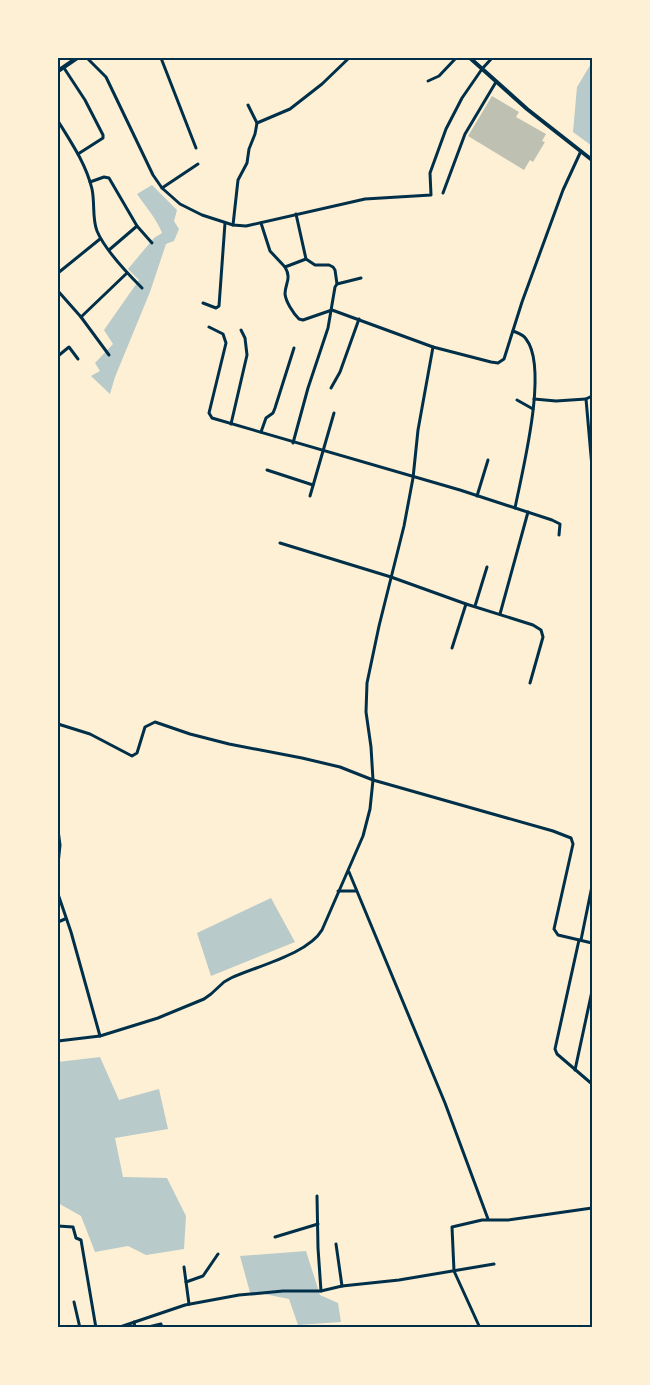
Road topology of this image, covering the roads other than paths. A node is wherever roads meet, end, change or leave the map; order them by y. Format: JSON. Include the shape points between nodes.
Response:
{"nodes":[{"id":1,"x":77,"y":58,"type":"edge"},
{"id":2,"x":87,"y":58,"type":"edge"},
{"id":3,"x":161,"y":58,"type":"edge"},
{"id":4,"x":349,"y":58,"type":"edge"},
{"id":5,"x":456,"y":58,"type":"edge"},
{"id":6,"x":470,"y":58,"type":"edge"},
{"id":7,"x":492,"y":58,"type":"edge"},
{"id":8,"x":63,"y":67,"type":"junction"},
{"id":9,"x":482,"y":69,"type":"junction"},
{"id":10,"x":58,"y":71,"type":"edge"},
{"id":11,"x":428,"y":81,"type":"dead end"},
{"id":12,"x":496,"y":82,"type":"junction"},
{"id":13,"x":248,"y":105,"type":"dead end"},
{"id":14,"x":58,"y":121,"type":"edge"},
{"id":15,"x":257,"y":123,"type":"junction"},
{"id":16,"x":196,"y":148,"type":"dead end"},
{"id":17,"x":581,"y":151,"type":"junction"},
{"id":18,"x":78,"y":154,"type":"junction"},
{"id":19,"x":592,"y":160,"type":"edge"},
{"id":20,"x":198,"y":164,"type":"dead end"},
{"id":21,"x":90,"y":182,"type":"junction"},
{"id":22,"x":162,"y":188,"type":"junction"},
{"id":23,"x":443,"y":193,"type":"dead end"},
{"id":24,"x":296,"y":214,"type":"junction"},
{"id":25,"x":261,"y":222,"type":"junction"},
{"id":26,"x":225,"y":223,"type":"junction"},
{"id":27,"x":233,"y":225,"type":"junction"},
{"id":28,"x":137,"y":226,"type":"junction"},
{"id":29,"x":100,"y":239,"type":"junction"},
{"id":30,"x":152,"y":242,"type":"dead end"},
{"id":31,"x":109,"y":250,"type":"junction"},
{"id":32,"x":306,"y":259,"type":"junction"},
{"id":33,"x":286,"y":267,"type":"junction"},
{"id":34,"x":58,"y":273,"type":"edge"},
{"id":35,"x":127,"y":273,"type":"junction"},
{"id":36,"x":361,"y":278,"type":"dead end"},
{"id":37,"x":337,"y":284,"type":"junction"},
{"id":38,"x":142,"y":288,"type":"dead end"},
{"id":39,"x":58,"y":292,"type":"edge"},
{"id":40,"x":203,"y":303,"type":"dead end"},
{"id":41,"x":332,"y":310,"type":"junction"},
{"id":42,"x":81,"y":317,"type":"junction"},
{"id":43,"x":359,"y":319,"type":"junction"},
{"id":44,"x":209,"y":327,"type":"dead end"},
{"id":45,"x":241,"y":330,"type":"dead end"},
{"id":46,"x":513,"y":331,"type":"junction"},
{"id":47,"x":433,"y":347,"type":"junction"},
{"id":48,"x":294,"y":348,"type":"dead end"},
{"id":49,"x":109,"y":355,"type":"dead end"},
{"id":50,"x":58,"y":356,"type":"edge"},
{"id":51,"x":78,"y":359,"type":"dead end"},
{"id":52,"x":332,"y":388,"type":"dead end"},
{"id":53,"x":592,"y":396,"type":"edge"},
{"id":54,"x":534,"y":399,"type":"junction"},
{"id":55,"x":586,"y":399,"type":"junction"},
{"id":56,"x":517,"y":400,"type":"dead end"},
{"id":57,"x":533,"y":409,"type":"junction"},
{"id":58,"x":334,"y":413,"type":"dead end"},
{"id":59,"x":231,"y":424,"type":"junction"},
{"id":60,"x":261,"y":432,"type":"junction"},
{"id":61,"x":293,"y":443,"type":"junction"},
{"id":62,"x":323,"y":451,"type":"junction"},
{"id":63,"x":488,"y":460,"type":"dead end"},
{"id":64,"x":592,"y":467,"type":"edge"},
{"id":65,"x":267,"y":470,"type":"dead end"},
{"id":66,"x":413,"y":478,"type":"junction"},
{"id":67,"x":313,"y":485,"type":"junction"},
{"id":68,"x":310,"y":496,"type":"dead end"},
{"id":69,"x":477,"y":496,"type":"junction"},
{"id":70,"x":514,"y":508,"type":"junction"},
{"id":71,"x":528,"y":512,"type":"junction"},
{"id":72,"x":559,"y":535,"type":"dead end"},
{"id":73,"x":280,"y":543,"type":"dead end"},
{"id":74,"x":488,"y":567,"type":"dead end"},
{"id":75,"x":391,"y":578,"type":"junction"},
{"id":76,"x":466,"y":604,"type":"junction"},
{"id":77,"x":475,"y":606,"type":"junction"},
{"id":78,"x":500,"y":614,"type":"junction"},
{"id":79,"x":452,"y":648,"type":"dead end"},
{"id":80,"x":530,"y":683,"type":"dead end"},
{"id":81,"x":58,"y":724,"type":"edge"},
{"id":82,"x":373,"y":780,"type":"junction"},
{"id":83,"x":58,"y":830,"type":"edge"},
{"id":84,"x":58,"y":864,"type":"edge"},
{"id":85,"x":348,"y":872,"type":"junction"},
{"id":86,"x":592,"y":886,"type":"edge"},
{"id":87,"x":338,"y":891,"type":"junction"},
{"id":88,"x":356,"y":891,"type":"junction"},
{"id":89,"x":58,"y":894,"type":"edge"},
{"id":90,"x":58,"y":899,"type":"edge"},
{"id":91,"x":65,"y":919,"type":"junction"},
{"id":92,"x":58,"y":922,"type":"edge"},
{"id":93,"x":580,"y":940,"type":"junction"},
{"id":94,"x":592,"y":943,"type":"edge"},
{"id":95,"x":592,"y":991,"type":"edge"},
{"id":96,"x":100,"y":1036,"type":"junction"},
{"id":97,"x":58,"y":1041,"type":"edge"},
{"id":98,"x":575,"y":1070,"type":"junction"},
{"id":99,"x":592,"y":1084,"type":"edge"},
{"id":100,"x":317,"y":1196,"type":"dead end"},
{"id":101,"x":592,"y":1208,"type":"edge"},
{"id":102,"x":488,"y":1219,"type":"junction"},
{"id":103,"x":318,"y":1224,"type":"junction"},
{"id":104,"x":58,"y":1226,"type":"edge"},
{"id":105,"x":275,"y":1237,"type":"dead end"},
{"id":106,"x":336,"y":1244,"type":"dead end"},
{"id":107,"x":218,"y":1254,"type":"dead end"},
{"id":108,"x":494,"y":1264,"type":"dead end"},
{"id":109,"x":184,"y":1267,"type":"dead end"},
{"id":110,"x":454,"y":1270,"type":"junction"},
{"id":111,"x":186,"y":1282,"type":"junction"},
{"id":112,"x":342,"y":1286,"type":"junction"},
{"id":113,"x":321,"y":1291,"type":"junction"},
{"id":114,"x":74,"y":1302,"type":"dead end"},
{"id":115,"x":189,"y":1304,"type":"junction"},
{"id":116,"x":134,"y":1322,"type":"junction"},
{"id":117,"x":80,"y":1328,"type":"edge"},
{"id":118,"x":96,"y":1328,"type":"edge"},
{"id":119,"x":117,"y":1328,"type":"edge"},
{"id":120,"x":135,"y":1328,"type":"edge"},
{"id":121,"x":144,"y":1328,"type":"edge"},
{"id":122,"x":162,"y":1328,"type":"edge"},
{"id":123,"x":480,"y":1328,"type":"edge"}],
"edges":[{"from":1,"to":8,"type":"main road"},
{"from":2,"to":22,"type":"street","via":[[106,77]]},
{"from":3,"to":16,"type":"street"},
{"from":4,"to":15,"type":"street","via":[[290,109]]},
{"from":5,"to":11,"type":"street","via":[[439,76]]},
{"from":6,"to":9,"type":"street"},
{"from":7,"to":9,"type":"street"},
{"from":8,"to":10,"type":"main road"},
{"from":8,"to":18,"type":"street","via":[[104,134],[103,138]]},
{"from":9,"to":12,"type":"street"},
{"from":9,"to":24,"type":"street","via":[[443,135],[430,173],[431,195],[365,199]]},
{"from":12,"to":17,"type":"street"},
{"from":12,"to":23,"type":"street","via":[[463,139]]},
{"from":13,"to":15,"type":"street"},
{"from":14,"to":18,"type":"street"},
{"from":15,"to":27,"type":"street","via":[[247,163],[238,180]]},
{"from":17,"to":19,"type":"street"},
{"from":17,"to":46,"type":"street","via":[[563,190]]},
{"from":18,"to":21,"type":"street"},
{"from":20,"to":22,"type":"street"},
{"from":21,"to":28,"type":"street","via":[[108,178]]},
{"from":21,"to":29,"type":"street"},
{"from":22,"to":26,"type":"street","via":[[188,210]]},
{"from":24,"to":25,"type":"street"},
{"from":24,"to":32,"type":"street"},
{"from":25,"to":27,"type":"street"},
{"from":25,"to":33,"type":"street","via":[[270,251]]},
{"from":26,"to":27,"type":"street"},
{"from":26,"to":40,"type":"street","via":[[219,306],[216,308]]},
{"from":28,"to":30,"type":"street"},
{"from":28,"to":31,"type":"street"},
{"from":29,"to":31,"type":"street"},
{"from":29,"to":34,"type":"street"},
{"from":31,"to":35,"type":"street"},
{"from":32,"to":33,"type":"street"},
{"from":32,"to":37,"type":"street","via":[[315,265],[333,267]]},
{"from":33,"to":41,"type":"street","via":[[289,275],[285,294],[299,319]]},
{"from":35,"to":38,"type":"street"},
{"from":35,"to":42,"type":"street"},
{"from":36,"to":37,"type":"street"},
{"from":37,"to":41,"type":"street"},
{"from":39,"to":42,"type":"street"},
{"from":41,"to":43,"type":"street"},
{"from":41,"to":61,"type":"street"},
{"from":42,"to":49,"type":"street"},
{"from":43,"to":47,"type":"street"},
{"from":43,"to":52,"type":"street"},
{"from":44,"to":59,"type":"street","via":[[223,334],[226,343],[209,414],[214,420]]},
{"from":45,"to":59,"type":"street","via":[[247,355]]},
{"from":46,"to":47,"type":"street","via":[[505,356],[498,363]]},
{"from":46,"to":54,"type":"street","via":[[522,334],[533,354]]},
{"from":47,"to":66,"type":"street"},
{"from":48,"to":60,"type":"street","via":[[275,408],[266,418]]},
{"from":50,"to":51,"type":"street","via":[[69,347]]},
{"from":53,"to":55,"type":"street"},
{"from":54,"to":55,"type":"street","via":[[556,402]]},
{"from":54,"to":57,"type":"street"},
{"from":55,"to":64,"type":"street"},
{"from":56,"to":57,"type":"street"},
{"from":57,"to":70,"type":"street"},
{"from":58,"to":62,"type":"street"},
{"from":59,"to":60,"type":"street"},
{"from":60,"to":61,"type":"street"},
{"from":61,"to":62,"type":"street"},
{"from":62,"to":66,"type":"street"},
{"from":62,"to":67,"type":"street"},
{"from":63,"to":69,"type":"street"},
{"from":65,"to":67,"type":"street"},
{"from":66,"to":69,"type":"street"},
{"from":66,"to":75,"type":"street"},
{"from":67,"to":68,"type":"street"},
{"from":69,"to":70,"type":"street"},
{"from":70,"to":71,"type":"street"},
{"from":71,"to":72,"type":"street","via":[[558,522],[561,527]]},
{"from":71,"to":78,"type":"street"},
{"from":73,"to":75,"type":"street"},
{"from":74,"to":77,"type":"street"},
{"from":75,"to":76,"type":"street"},
{"from":75,"to":82,"type":"street","via":[[366,692]]},
{"from":76,"to":77,"type":"street"},
{"from":76,"to":79,"type":"street"},
{"from":77,"to":78,"type":"street"},
{"from":78,"to":80,"type":"street","via":[[533,625],[542,632]]},
{"from":81,"to":82,"type":"street","via":[[90,734],[132,756],[137,753],[145,727],[155,722],[229,744],[340,767]]},
{"from":82,"to":85,"type":"street","via":[[365,830]]},
{"from":82,"to":93,"type":"street","via":[[571,838],[573,844],[554,929],[558,935]]},
{"from":83,"to":84,"type":"street"},
{"from":85,"to":87,"type":"street"},
{"from":85,"to":88,"type":"street"},
{"from":86,"to":93,"type":"street"},
{"from":87,"to":88,"type":"street"},
{"from":87,"to":96,"type":"street","via":[[317,937],[296,952],[232,978],[211,994],[177,1010]]},
{"from":88,"to":102,"type":"street","via":[[445,1103]]},
{"from":89,"to":90,"type":"street"},
{"from":90,"to":91,"type":"street"},
{"from":91,"to":92,"type":"street"},
{"from":91,"to":96,"type":"street"},
{"from":93,"to":94,"type":"street"},
{"from":93,"to":98,"type":"street","via":[[554,1049]]},
{"from":95,"to":98,"type":"street"},
{"from":96,"to":97,"type":"street"},
{"from":98,"to":99,"type":"street"},
{"from":100,"to":103,"type":"street"},
{"from":101,"to":102,"type":"street","via":[[508,1220]]},
{"from":102,"to":110,"type":"street","via":[[452,1226]]},
{"from":103,"to":105,"type":"street"},
{"from":103,"to":113,"type":"street"},
{"from":104,"to":118,"type":"street","via":[[72,1227],[76,1238],[81,1240]]},
{"from":106,"to":112,"type":"street"},
{"from":107,"to":111,"type":"street","via":[[203,1276]]},
{"from":108,"to":110,"type":"street"},
{"from":109,"to":111,"type":"street"},
{"from":110,"to":112,"type":"street"},
{"from":110,"to":123,"type":"street"},
{"from":111,"to":115,"type":"street"},
{"from":112,"to":113,"type":"street"},
{"from":113,"to":115,"type":"street","via":[[259,1293]]},
{"from":114,"to":117,"type":"street"},
{"from":115,"to":116,"type":"street"},
{"from":116,"to":119,"type":"street"},
{"from":116,"to":120,"type":"street"},
{"from":121,"to":122,"type":"street","via":[[161,1324]]}]}
